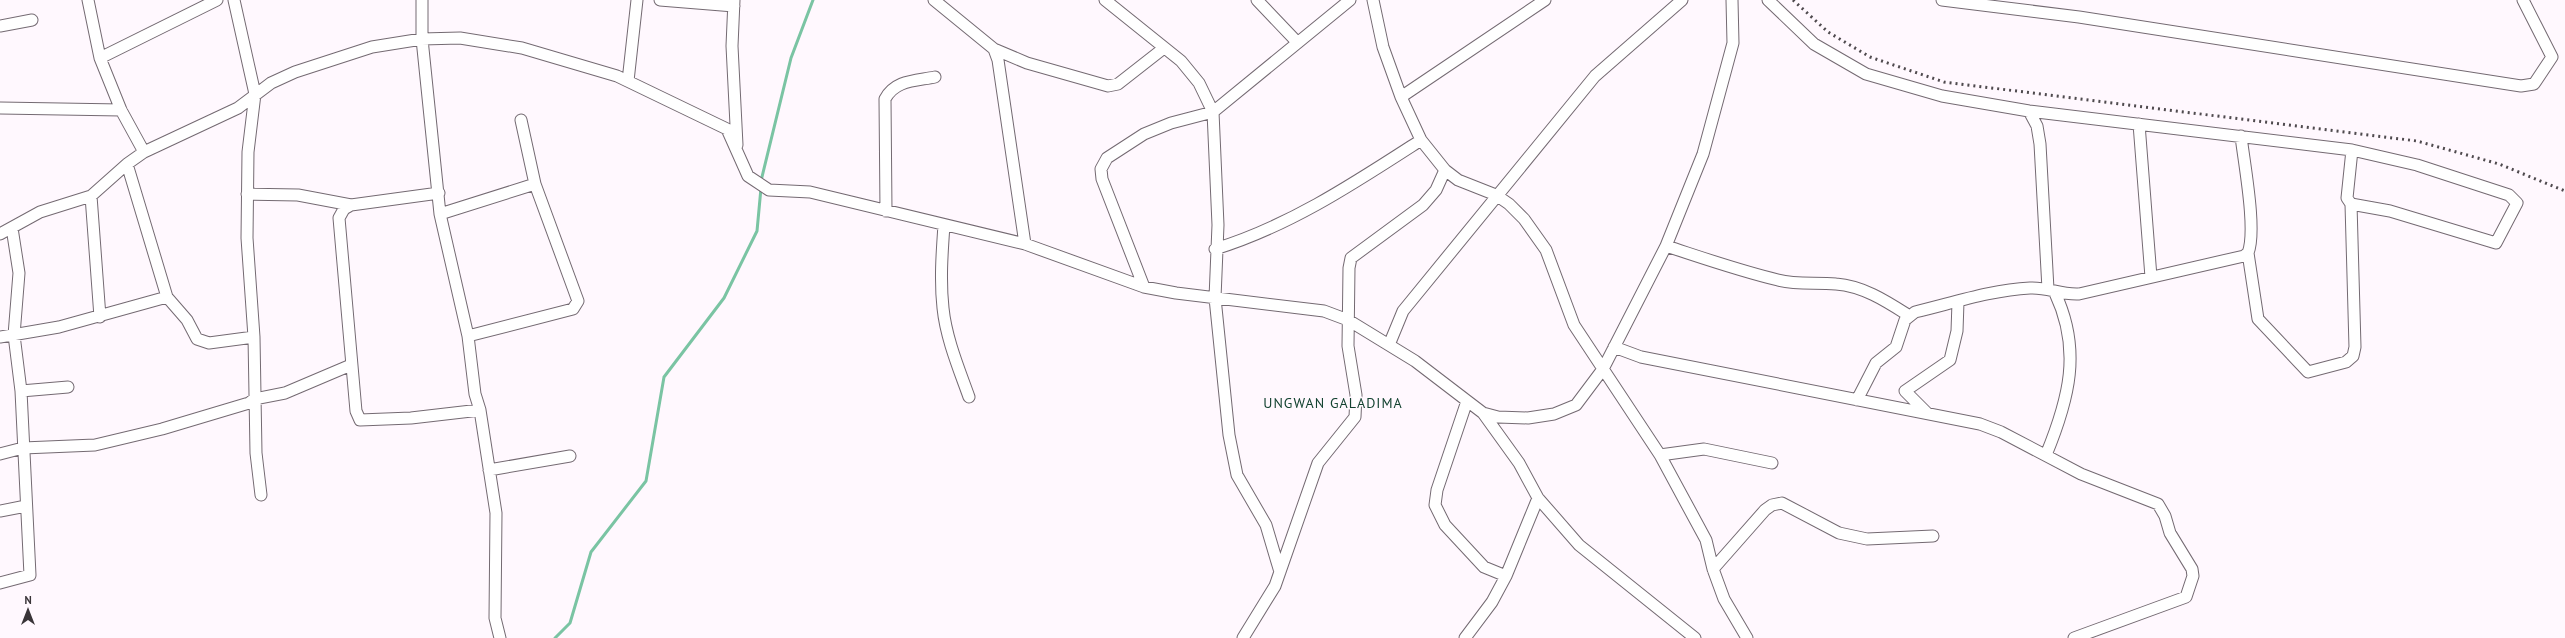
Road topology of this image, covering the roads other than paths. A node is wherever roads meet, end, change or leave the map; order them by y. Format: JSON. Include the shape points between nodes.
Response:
{"nodes":[{"id":1,"x":88,"y":0,"type":"edge"},
{"id":2,"x":217,"y":0,"type":"edge"},
{"id":3,"x":234,"y":0,"type":"edge"},
{"id":4,"x":422,"y":0,"type":"edge"},
{"id":5,"x":637,"y":0,"type":"edge"},
{"id":6,"x":660,"y":0,"type":"edge"},
{"id":7,"x":934,"y":0,"type":"edge"},
{"id":8,"x":1105,"y":0,"type":"edge"},
{"id":9,"x":1257,"y":0,"type":"edge"},
{"id":10,"x":1350,"y":0,"type":"edge"},
{"id":11,"x":1373,"y":0,"type":"edge"},
{"id":12,"x":1545,"y":0,"type":"edge"},
{"id":13,"x":1682,"y":0,"type":"edge"},
{"id":14,"x":1732,"y":0,"type":"edge"},
{"id":15,"x":1768,"y":0,"type":"edge"},
{"id":16,"x":1942,"y":0,"type":"edge"},
{"id":17,"x":2523,"y":0,"type":"edge"},
{"id":18,"x":734,"y":3,"type":"edge"},
{"id":19,"x":32,"y":20,"type":"dead end"},
{"id":20,"x":0,"y":26,"type":"edge"},
{"id":21,"x":422,"y":39,"type":"junction"},
{"id":22,"x":1297,"y":42,"type":"junction"},
{"id":23,"x":1164,"y":48,"type":"junction"},
{"id":24,"x":994,"y":49,"type":"junction"},
{"id":25,"x":100,"y":58,"type":"junction"},
{"id":26,"x":935,"y":77,"type":"dead end"},
{"id":27,"x":628,"y":81,"type":"junction"},
{"id":28,"x":255,"y":94,"type":"junction"},
{"id":29,"x":1401,"y":97,"type":"junction"},
{"id":30,"x":0,"y":108,"type":"edge"},
{"id":31,"x":121,"y":110,"type":"junction"},
{"id":32,"x":2029,"y":111,"type":"junction"},
{"id":33,"x":1213,"y":112,"type":"junction"},
{"id":34,"x":521,"y":120,"type":"dead end"},
{"id":35,"x":2139,"y":124,"type":"junction"},
{"id":36,"x":2241,"y":136,"type":"junction"},
{"id":37,"x":1421,"y":140,"type":"junction"},
{"id":38,"x":738,"y":149,"type":"junction"},
{"id":39,"x":2352,"y":150,"type":"junction"},
{"id":40,"x":144,"y":152,"type":"junction"},
{"id":41,"x":127,"y":164,"type":"junction"},
{"id":42,"x":1445,"y":170,"type":"junction"},
{"id":43,"x":535,"y":184,"type":"junction"},
{"id":44,"x":439,"y":193,"type":"junction"},
{"id":45,"x":247,"y":194,"type":"junction"},
{"id":46,"x":1496,"y":195,"type":"junction"},
{"id":47,"x":91,"y":196,"type":"junction"},
{"id":48,"x":2351,"y":204,"type":"junction"},
{"id":49,"x":351,"y":205,"type":"junction"},
{"id":50,"x":886,"y":211,"type":"junction"},
{"id":51,"x":440,"y":214,"type":"junction"},
{"id":52,"x":944,"y":225,"type":"junction"},
{"id":53,"x":12,"y":228,"type":"junction"},
{"id":54,"x":0,"y":234,"type":"edge"},
{"id":55,"x":1025,"y":244,"type":"junction"},
{"id":56,"x":1666,"y":246,"type":"junction"},
{"id":57,"x":1215,"y":249,"type":"junction"},
{"id":58,"x":2248,"y":253,"type":"junction"},
{"id":59,"x":2151,"y":278,"type":"junction"},
{"id":60,"x":1144,"y":287,"type":"junction"},
{"id":61,"x":2051,"y":291,"type":"junction"},
{"id":62,"x":167,"y":297,"type":"junction"},
{"id":63,"x":1215,"y":298,"type":"junction"},
{"id":64,"x":1958,"y":302,"type":"junction"},
{"id":65,"x":1908,"y":315,"type":"junction"},
{"id":66,"x":100,"y":317,"type":"junction"},
{"id":67,"x":1348,"y":320,"type":"junction"},
{"id":68,"x":14,"y":334,"type":"junction"},
{"id":69,"x":254,"y":336,"type":"junction"},
{"id":70,"x":468,"y":336,"type":"junction"},
{"id":71,"x":0,"y":338,"type":"edge"},
{"id":72,"x":1389,"y":345,"type":"junction"},
{"id":73,"x":1614,"y":347,"type":"junction"},
{"id":74,"x":351,"y":365,"type":"junction"},
{"id":75,"x":1603,"y":369,"type":"junction"},
{"id":76,"x":68,"y":387,"type":"dead end"},
{"id":77,"x":21,"y":391,"type":"junction"},
{"id":78,"x":969,"y":397,"type":"dead end"},
{"id":79,"x":254,"y":399,"type":"junction"},
{"id":80,"x":1857,"y":400,"type":"junction"},
{"id":81,"x":1467,"y":401,"type":"junction"},
{"id":82,"x":480,"y":410,"type":"junction"},
{"id":83,"x":1483,"y":413,"type":"junction"},
{"id":84,"x":1929,"y":414,"type":"junction"},
{"id":85,"x":23,"y":448,"type":"junction"},
{"id":86,"x":0,"y":454,"type":"edge"},
{"id":87,"x":2046,"y":454,"type":"junction"},
{"id":88,"x":1660,"y":455,"type":"junction"},
{"id":89,"x":570,"y":456,"type":"dead end"},
{"id":90,"x":1772,"y":463,"type":"dead end"},
{"id":91,"x":490,"y":470,"type":"junction"},
{"id":92,"x":261,"y":495,"type":"dead end"},
{"id":93,"x":1538,"y":498,"type":"junction"},
{"id":94,"x":26,"y":506,"type":"junction"},
{"id":95,"x":0,"y":511,"type":"edge"},
{"id":96,"x":1933,"y":536,"type":"dead end"},
{"id":97,"x":1713,"y":569,"type":"junction"},
{"id":98,"x":1280,"y":572,"type":"junction"},
{"id":99,"x":1506,"y":576,"type":"junction"},
{"id":100,"x":0,"y":583,"type":"edge"},
{"id":101,"x":500,"y":638,"type":"edge"},
{"id":102,"x":1242,"y":638,"type":"edge"},
{"id":103,"x":1465,"y":638,"type":"edge"},
{"id":104,"x":1694,"y":638,"type":"edge"},
{"id":105,"x":1747,"y":638,"type":"edge"},
{"id":106,"x":2074,"y":638,"type":"edge"}],
"edges":[{"from":1,"to":25,"type":"street"},
{"from":2,"to":25,"type":"street"},
{"from":3,"to":28,"type":"street"},
{"from":4,"to":21,"type":"street"},
{"from":5,"to":27,"type":"street"},
{"from":6,"to":18,"type":"street"},
{"from":7,"to":24,"type":"street"},
{"from":8,"to":23,"type":"street"},
{"from":9,"to":22,"type":"street"},
{"from":10,"to":22,"type":"street"},
{"from":11,"to":29,"type":"street","via":[[1383,47]]},
{"from":12,"to":29,"type":"street"},
{"from":13,"to":46,"type":"street","via":[[1595,76]]},
{"from":14,"to":56,"type":"street","via":[[1733,43],[1717,110],[1703,154]]},
{"from":15,"to":32,"type":"street","via":[[1814,44],[1866,74],[1942,96]]},
{"from":16,"to":17,"type":"street","via":[[2079,18],[2521,86],[2534,84],[2552,57]]},
{"from":18,"to":38,"type":"street","via":[[732,46]]},
{"from":19,"to":20,"type":"street"},
{"from":21,"to":27,"type":"street","via":[[460,38],[522,48]]},
{"from":21,"to":28,"type":"street","via":[[372,47],[295,72]]},
{"from":21,"to":44,"type":"street"},
{"from":22,"to":33,"type":"street"},
{"from":23,"to":24,"type":"street","via":[[1118,84],[1108,86],[1027,63]]},
{"from":23,"to":33,"type":"street","via":[[1181,61],[1199,83]]},
{"from":24,"to":55,"type":"street","via":[[998,60]]},
{"from":25,"to":31,"type":"street"},
{"from":26,"to":50,"type":"street","via":[[898,84],[889,91],[885,99]]},
{"from":27,"to":38,"type":"street","via":[[727,129]]},
{"from":28,"to":40,"type":"street","via":[[238,108]]},
{"from":28,"to":45,"type":"street","via":[[248,152]]},
{"from":29,"to":37,"type":"street"},
{"from":30,"to":31,"type":"street"},
{"from":31,"to":40,"type":"street"},
{"from":32,"to":35,"type":"street"},
{"from":32,"to":61,"type":"street","via":[[2037,126],[2040,144]]},
{"from":33,"to":57,"type":"street","via":[[1218,225]]},
{"from":33,"to":60,"type":"street","via":[[1171,123],[1144,134],[1107,158],[1101,169],[1102,179]]},
{"from":34,"to":43,"type":"street"},
{"from":35,"to":36,"type":"street"},
{"from":35,"to":59,"type":"street"},
{"from":36,"to":39,"type":"street"},
{"from":36,"to":58,"type":"street","via":[[2250,224]]},
{"from":37,"to":42,"type":"street"},
{"from":37,"to":57,"type":"street","via":[[1297,216],[1252,238]]},
{"from":38,"to":50,"type":"street","via":[[748,176],[769,190],[810,192]]},
{"from":39,"to":48,"type":"street","via":[[2347,198]]},
{"from":39,"to":48,"type":"street","via":[[2417,165],[2510,195],[2517,203],[2496,243],[2390,211]]},
{"from":40,"to":41,"type":"street"},
{"from":41,"to":47,"type":"street"},
{"from":41,"to":62,"type":"street"},
{"from":42,"to":46,"type":"street","via":[[1470,185]]},
{"from":42,"to":67,"type":"street","via":[[1436,190],[1423,205],[1351,258]]},
{"from":43,"to":51,"type":"street"},
{"from":43,"to":70,"type":"street","via":[[578,301],[573,309]]},
{"from":44,"to":49,"type":"street"},
{"from":44,"to":51,"type":"street"},
{"from":45,"to":49,"type":"street","via":[[298,194]]},
{"from":45,"to":69,"type":"street","via":[[247,238]]},
{"from":46,"to":72,"type":"street","via":[[1403,311]]},
{"from":46,"to":75,"type":"street","via":[[1510,204],[1524,219],[1546,250],[1574,325]]},
{"from":47,"to":53,"type":"street","via":[[40,212]]},
{"from":47,"to":66,"type":"street"},
{"from":48,"to":58,"type":"street","via":[[2355,347],[2353,356],[2346,362],[2308,372],[2258,319]]},
{"from":49,"to":74,"type":"street","via":[[344,209],[339,218]]},
{"from":50,"to":52,"type":"street"},
{"from":51,"to":70,"type":"street"},
{"from":52,"to":55,"type":"street"},
{"from":52,"to":78,"type":"street","via":[[941,273],[943,310],[956,363]]},
{"from":53,"to":54,"type":"street"},
{"from":53,"to":68,"type":"street","via":[[19,273]]},
{"from":55,"to":60,"type":"street"},
{"from":56,"to":65,"type":"street","via":[[1779,281],[1836,284],[1858,288]]},
{"from":56,"to":73,"type":"street"},
{"from":57,"to":63,"type":"street"},
{"from":58,"to":59,"type":"street"},
{"from":59,"to":61,"type":"street","via":[[2078,294]]},
{"from":60,"to":63,"type":"street","via":[[1176,294]]},
{"from":61,"to":64,"type":"street","via":[[2001,291]]},
{"from":61,"to":87,"type":"street","via":[[2064,311],[2070,347],[2068,392],[2063,415]]},
{"from":62,"to":66,"type":"street"},
{"from":62,"to":69,"type":"street","via":[[188,320],[197,339],[203,343]]},
{"from":63,"to":67,"type":"street","via":[[1324,311]]},
{"from":63,"to":98,"type":"street","via":[[1229,435],[1237,475],[1266,525]]},
{"from":64,"to":65,"type":"street"},
{"from":64,"to":84,"type":"street","via":[[1957,331],[1950,360],[1905,391]]},
{"from":65,"to":80,"type":"street","via":[[1896,347],[1876,363]]},
{"from":66,"to":68,"type":"street"},
{"from":67,"to":72,"type":"street"},
{"from":67,"to":98,"type":"street","via":[[1348,346],[1356,395],[1355,418],[1318,463]]},
{"from":68,"to":71,"type":"street"},
{"from":68,"to":77,"type":"street"},
{"from":69,"to":79,"type":"street"},
{"from":70,"to":82,"type":"street","via":[[475,394]]},
{"from":72,"to":81,"type":"street"},
{"from":73,"to":75,"type":"street"},
{"from":73,"to":80,"type":"street","via":[[1641,357]]},
{"from":74,"to":79,"type":"street","via":[[285,393]]},
{"from":74,"to":82,"type":"street","via":[[356,411],[360,420],[411,418]]},
{"from":75,"to":83,"type":"street","via":[[1576,405],[1554,414],[1513,418]]},
{"from":75,"to":88,"type":"street"},
{"from":76,"to":77,"type":"street"},
{"from":77,"to":85,"type":"street"},
{"from":79,"to":85,"type":"street","via":[[249,403],[162,429],[95,445]]},
{"from":79,"to":92,"type":"street"},
{"from":80,"to":84,"type":"street"},
{"from":81,"to":83,"type":"street"},
{"from":81,"to":99,"type":"street","via":[[1434,505],[1444,525],[1484,567]]},
{"from":82,"to":91,"type":"street"},
{"from":83,"to":93,"type":"street","via":[[1519,463]]},
{"from":84,"to":87,"type":"street","via":[[1980,424]]},
{"from":85,"to":86,"type":"street"},
{"from":85,"to":94,"type":"street"},
{"from":87,"to":106,"type":"street","via":[[2081,474],[2158,504],[2170,533],[2192,569],[2190,589],[2184,599]]},
{"from":88,"to":90,"type":"street","via":[[1704,449]]},
{"from":88,"to":97,"type":"street","via":[[1706,540]]},
{"from":89,"to":91,"type":"street"},
{"from":91,"to":101,"type":"street","via":[[496,513],[496,618]]},
{"from":93,"to":99,"type":"street"},
{"from":93,"to":104,"type":"street","via":[[1579,545]]},
{"from":94,"to":95,"type":"street"},
{"from":94,"to":100,"type":"street","via":[[30,575]]},
{"from":96,"to":97,"type":"street","via":[[1867,539],[1840,533],[1782,504],[1772,505],[1764,510]]},
{"from":97,"to":105,"type":"street","via":[[1724,599]]},
{"from":98,"to":102,"type":"street","via":[[1275,586]]},
{"from":99,"to":103,"type":"street","via":[[1492,602]]}]}
